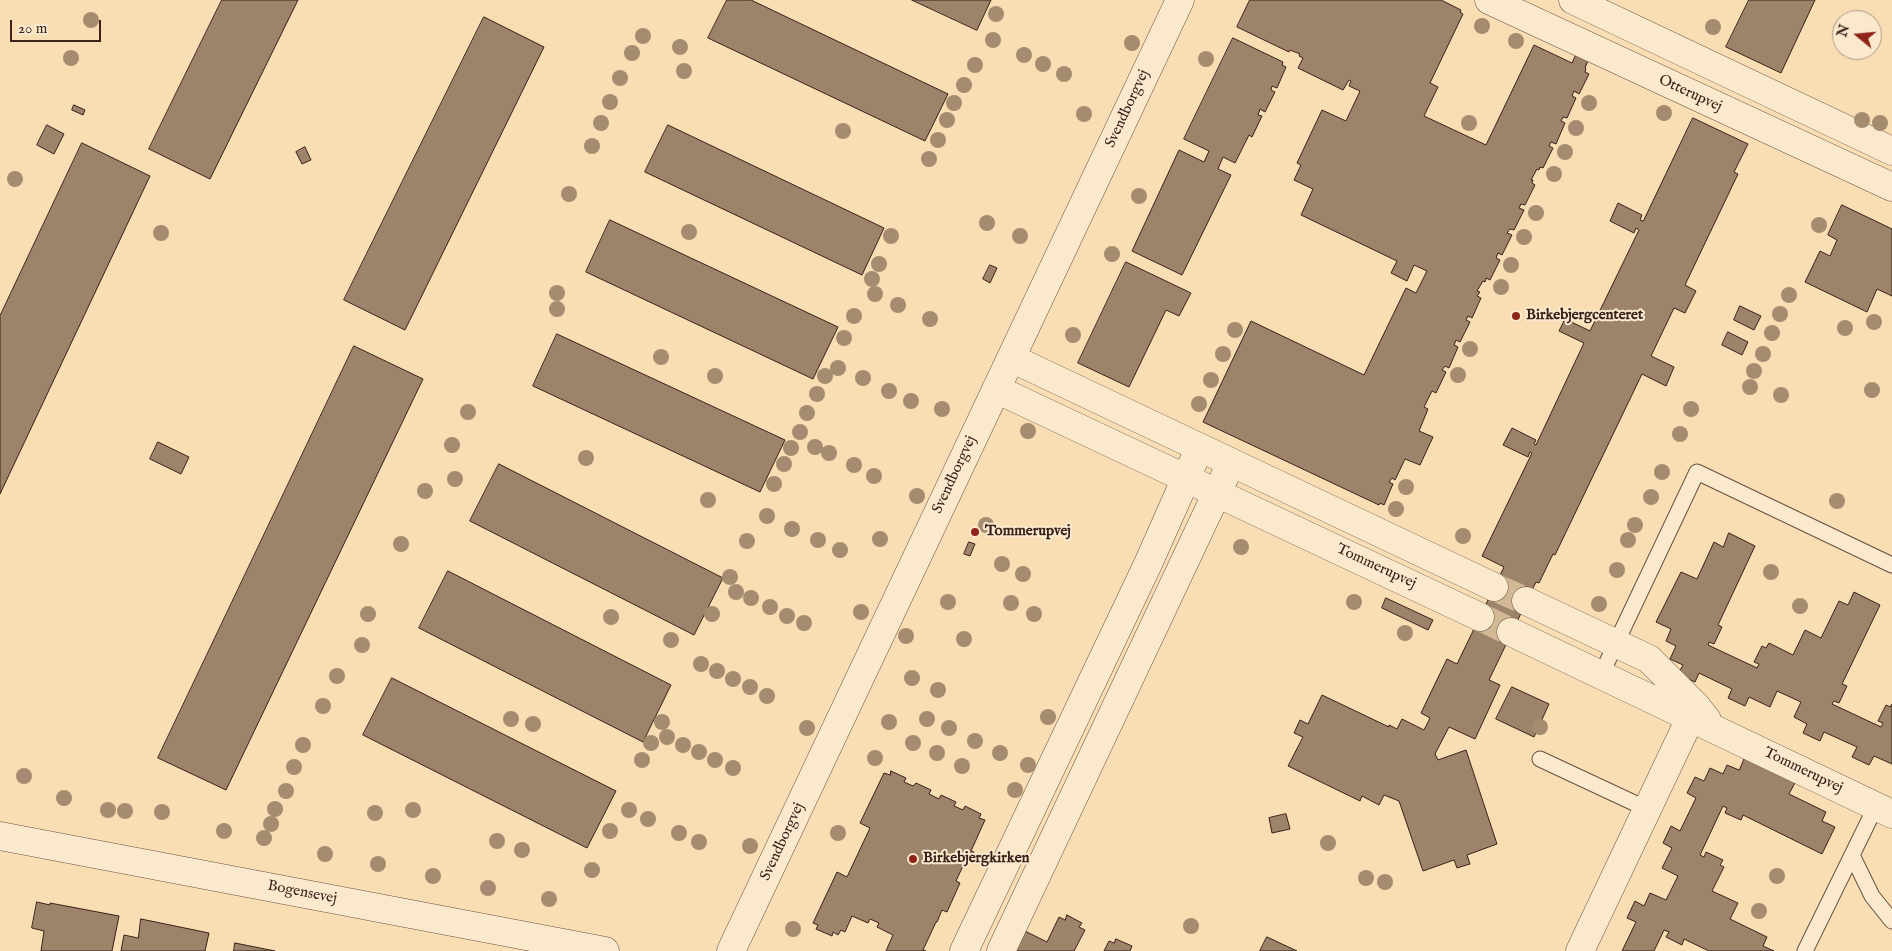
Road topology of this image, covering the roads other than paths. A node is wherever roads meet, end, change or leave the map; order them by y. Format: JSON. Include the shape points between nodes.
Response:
{"nodes":[{"id":1,"x":1180,"y":0,"type":"edge"},
{"id":2,"x":1489,"y":0,"type":"edge"},
{"id":3,"x":1574,"y":0,"type":"edge"},
{"id":4,"x":1892,"y":151,"type":"edge"},
{"id":5,"x":1892,"y":187,"type":"edge"},
{"id":6,"x":1011,"y":358,"type":"junction"},
{"id":7,"x":996,"y":389,"type":"junction"},
{"id":8,"x":1199,"y":449,"type":"junction"},
{"id":9,"x":1231,"y":463,"type":"junction"},
{"id":10,"x":1187,"y":477,"type":"junction"},
{"id":11,"x":1217,"y":492,"type":"junction"},
{"id":12,"x":1892,"y":564,"type":"edge"},
{"id":13,"x":1494,"y":586,"type":"tunnel mouth"},
{"id":14,"x":1526,"y":602,"type":"tunnel mouth"},
{"id":15,"x":1480,"y":617,"type":"tunnel mouth"},
{"id":16,"x":1511,"y":632,"type":"tunnel mouth"},
{"id":17,"x":1617,"y":644,"type":"junction"},
{"id":18,"x":1601,"y":675,"type":"junction"},
{"id":19,"x":1693,"y":712,"type":"junction"},
{"id":20,"x":1540,"y":759,"type":"dead end"},
{"id":21,"x":1647,"y":809,"type":"junction"},
{"id":22,"x":1884,"y":810,"type":"edge"},
{"id":23,"x":0,"y":836,"type":"edge"},
{"id":24,"x":1852,"y":855,"type":"junction"},
{"id":25,"x":1892,"y":920,"type":"edge"},
{"id":26,"x":605,"y":951,"type":"edge"},
{"id":27,"x":732,"y":951,"type":"edge"},
{"id":28,"x":964,"y":951,"type":"edge"},
{"id":29,"x":1001,"y":951,"type":"edge"},
{"id":30,"x":1580,"y":951,"type":"edge"},
{"id":31,"x":1805,"y":951,"type":"edge"}],
"edges":[{"from":1,"to":6,"type":"street","name":"Svendborgvej"},
{"from":2,"to":5,"type":"street","name":"Otterupvej"},
{"from":3,"to":4,"type":"street"},
{"from":6,"to":7,"type":"street","name":"Svendborgvej"},
{"from":6,"to":8,"type":"street"},
{"from":7,"to":10,"type":"street","name":"Tommerupvej"},
{"from":7,"to":27,"type":"street","name":"Svendborgvej"},
{"from":8,"to":9,"type":"street"},
{"from":8,"to":10,"type":"street"},
{"from":9,"to":11,"type":"street"},
{"from":9,"to":13,"type":"street"},
{"from":10,"to":11,"type":"street","name":"Tommerupvej"},
{"from":10,"to":28,"type":"street"},
{"from":11,"to":15,"type":"street","name":"Tommerupvej"},
{"from":11,"to":29,"type":"street"},
{"from":12,"to":17,"type":"lane","via":[[1697,472]]},
{"from":14,"to":17,"type":"street","name":"Tommerupvej"},
{"from":16,"to":18,"type":"street","name":"Tommerupvej"},
{"from":17,"to":18,"type":"lane"},
{"from":17,"to":19,"type":"street","name":"Tommerupvej","via":[[1649,659]]},
{"from":18,"to":19,"type":"street","name":"Tommerupvej"},
{"from":19,"to":21,"type":"street"},
{"from":19,"to":22,"type":"street","name":"Tommerupvej","via":[[1715,729]]},
{"from":20,"to":21,"type":"lane"},
{"from":21,"to":30,"type":"street"},
{"from":22,"to":24,"type":"lane"},
{"from":23,"to":26,"type":"street","name":"Bogensevej"},
{"from":24,"to":25,"type":"lane","via":[[1872,896]]},
{"from":24,"to":31,"type":"lane"}]}
